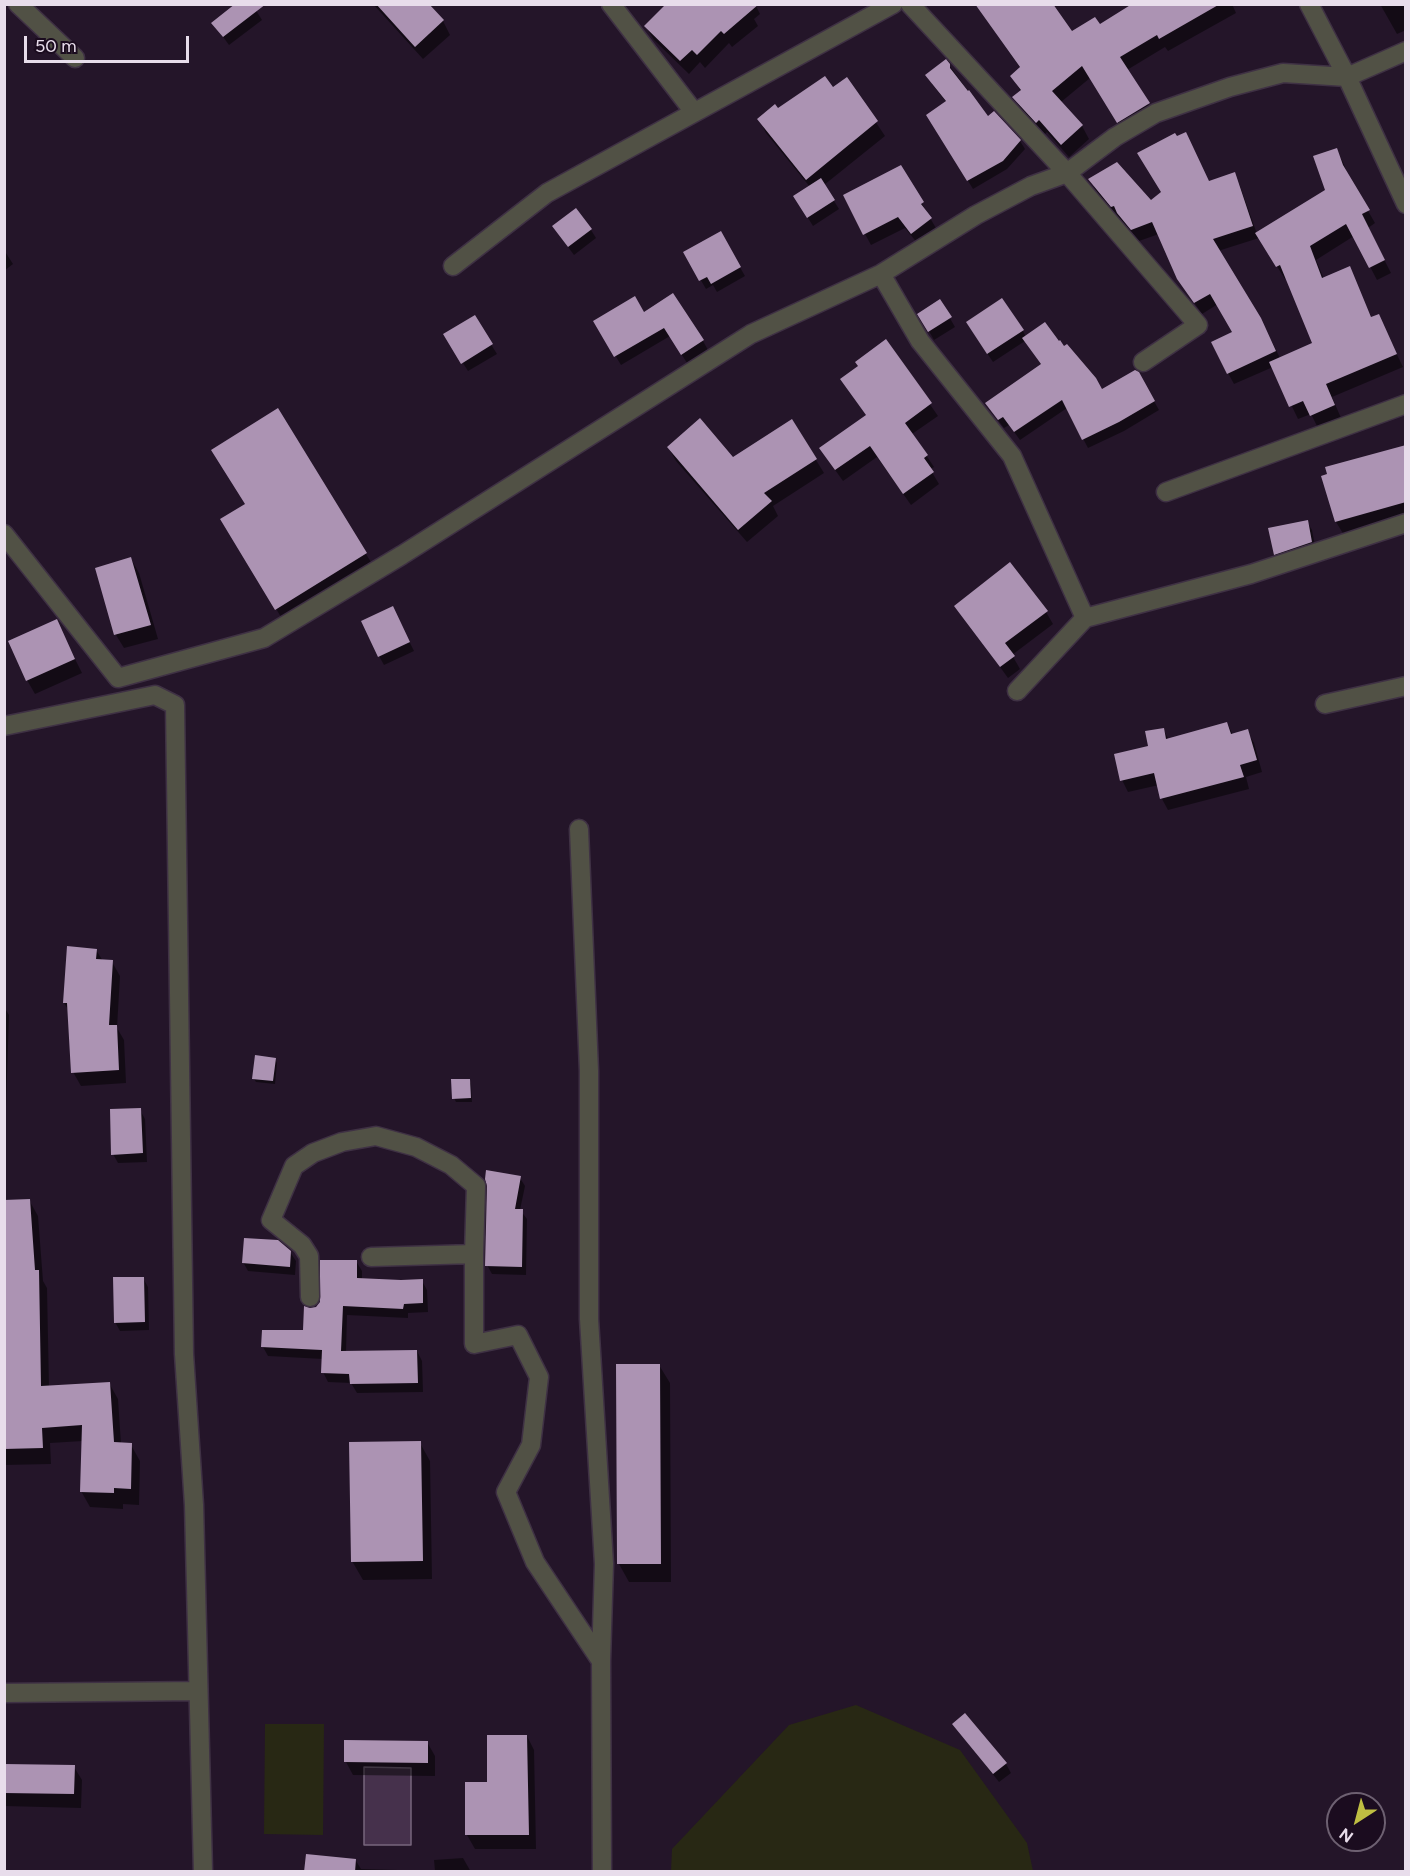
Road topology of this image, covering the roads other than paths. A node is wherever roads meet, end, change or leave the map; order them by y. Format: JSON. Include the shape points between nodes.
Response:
{"nodes":[{"id":1,"x":18,"y":4,"type":"edge"},
{"id":2,"x":611,"y":4,"type":"edge"},
{"id":3,"x":893,"y":4,"type":"edge"},
{"id":4,"x":910,"y":4,"type":"edge"},
{"id":5,"x":1309,"y":4,"type":"edge"},
{"id":6,"x":1406,"y":51,"type":"edge"},
{"id":7,"x":75,"y":58,"type":"dead end"},
{"id":8,"x":1347,"y":77,"type":"junction"},
{"id":9,"x":694,"y":112,"type":"junction"},
{"id":10,"x":1067,"y":172,"type":"junction"},
{"id":11,"x":1406,"y":204,"type":"edge"},
{"id":12,"x":453,"y":266,"type":"dead end"},
{"id":13,"x":881,"y":274,"type":"junction"},
{"id":14,"x":1143,"y":362,"type":"dead end"},
{"id":15,"x":1406,"y":404,"type":"edge"},
{"id":16,"x":1166,"y":492,"type":"dead end"},
{"id":17,"x":1406,"y":523,"type":"edge"},
{"id":18,"x":4,"y":534,"type":"edge"},
{"id":19,"x":1085,"y":618,"type":"junction"},
{"id":20,"x":1406,"y":686,"type":"edge"},
{"id":21,"x":1017,"y":691,"type":"dead end"},
{"id":22,"x":1325,"y":704,"type":"dead end"},
{"id":23,"x":4,"y":726,"type":"edge"},
{"id":24,"x":579,"y":829,"type":"dead end"},
{"id":25,"x":474,"y":1254,"type":"junction"},
{"id":26,"x":371,"y":1257,"type":"dead end"},
{"id":27,"x":310,"y":1297,"type":"dead end"},
{"id":28,"x":601,"y":1661,"type":"junction"},
{"id":29,"x":198,"y":1691,"type":"junction"},
{"id":30,"x":4,"y":1693,"type":"edge"},
{"id":31,"x":203,"y":1872,"type":"edge"},
{"id":32,"x":602,"y":1872,"type":"edge"}],
"edges":[{"from":1,"to":7,"type":"street"},
{"from":2,"to":9,"type":"street"},
{"from":3,"to":9,"type":"street"},
{"from":4,"to":10,"type":"street"},
{"from":5,"to":8,"type":"street"},
{"from":6,"to":8,"type":"street"},
{"from":8,"to":10,"type":"street","via":[[1283,73],[1230,87],[1156,113]]},
{"from":8,"to":11,"type":"street"},
{"from":9,"to":12,"type":"street","via":[[547,193]]},
{"from":10,"to":13,"type":"street","via":[[976,215]]},
{"from":10,"to":14,"type":"street","via":[[1198,325]]},
{"from":13,"to":18,"type":"street","via":[[751,334],[264,638],[118,678]]},
{"from":13,"to":19,"type":"street","via":[[920,341],[1012,456]]},
{"from":15,"to":16,"type":"street"},
{"from":17,"to":19,"type":"street","via":[[1251,574]]},
{"from":19,"to":21,"type":"street"},
{"from":20,"to":22,"type":"street"},
{"from":23,"to":29,"type":"street","via":[[155,695],[175,705],[184,1354],[195,1505]]},
{"from":24,"to":28,"type":"street","via":[[589,1071],[589,1319],[604,1564]]},
{"from":25,"to":26,"type":"street"},
{"from":25,"to":27,"type":"street","via":[[476,1186],[451,1165],[416,1147],[376,1136],[342,1142],[313,1153],[294,1166],[271,1220],[302,1245],[309,1256]]},
{"from":25,"to":28,"type":"street","via":[[474,1344],[519,1335],[539,1377],[531,1445],[506,1492],[535,1562]]},
{"from":28,"to":32,"type":"street"},
{"from":29,"to":30,"type":"street"},
{"from":29,"to":31,"type":"street"}]}
